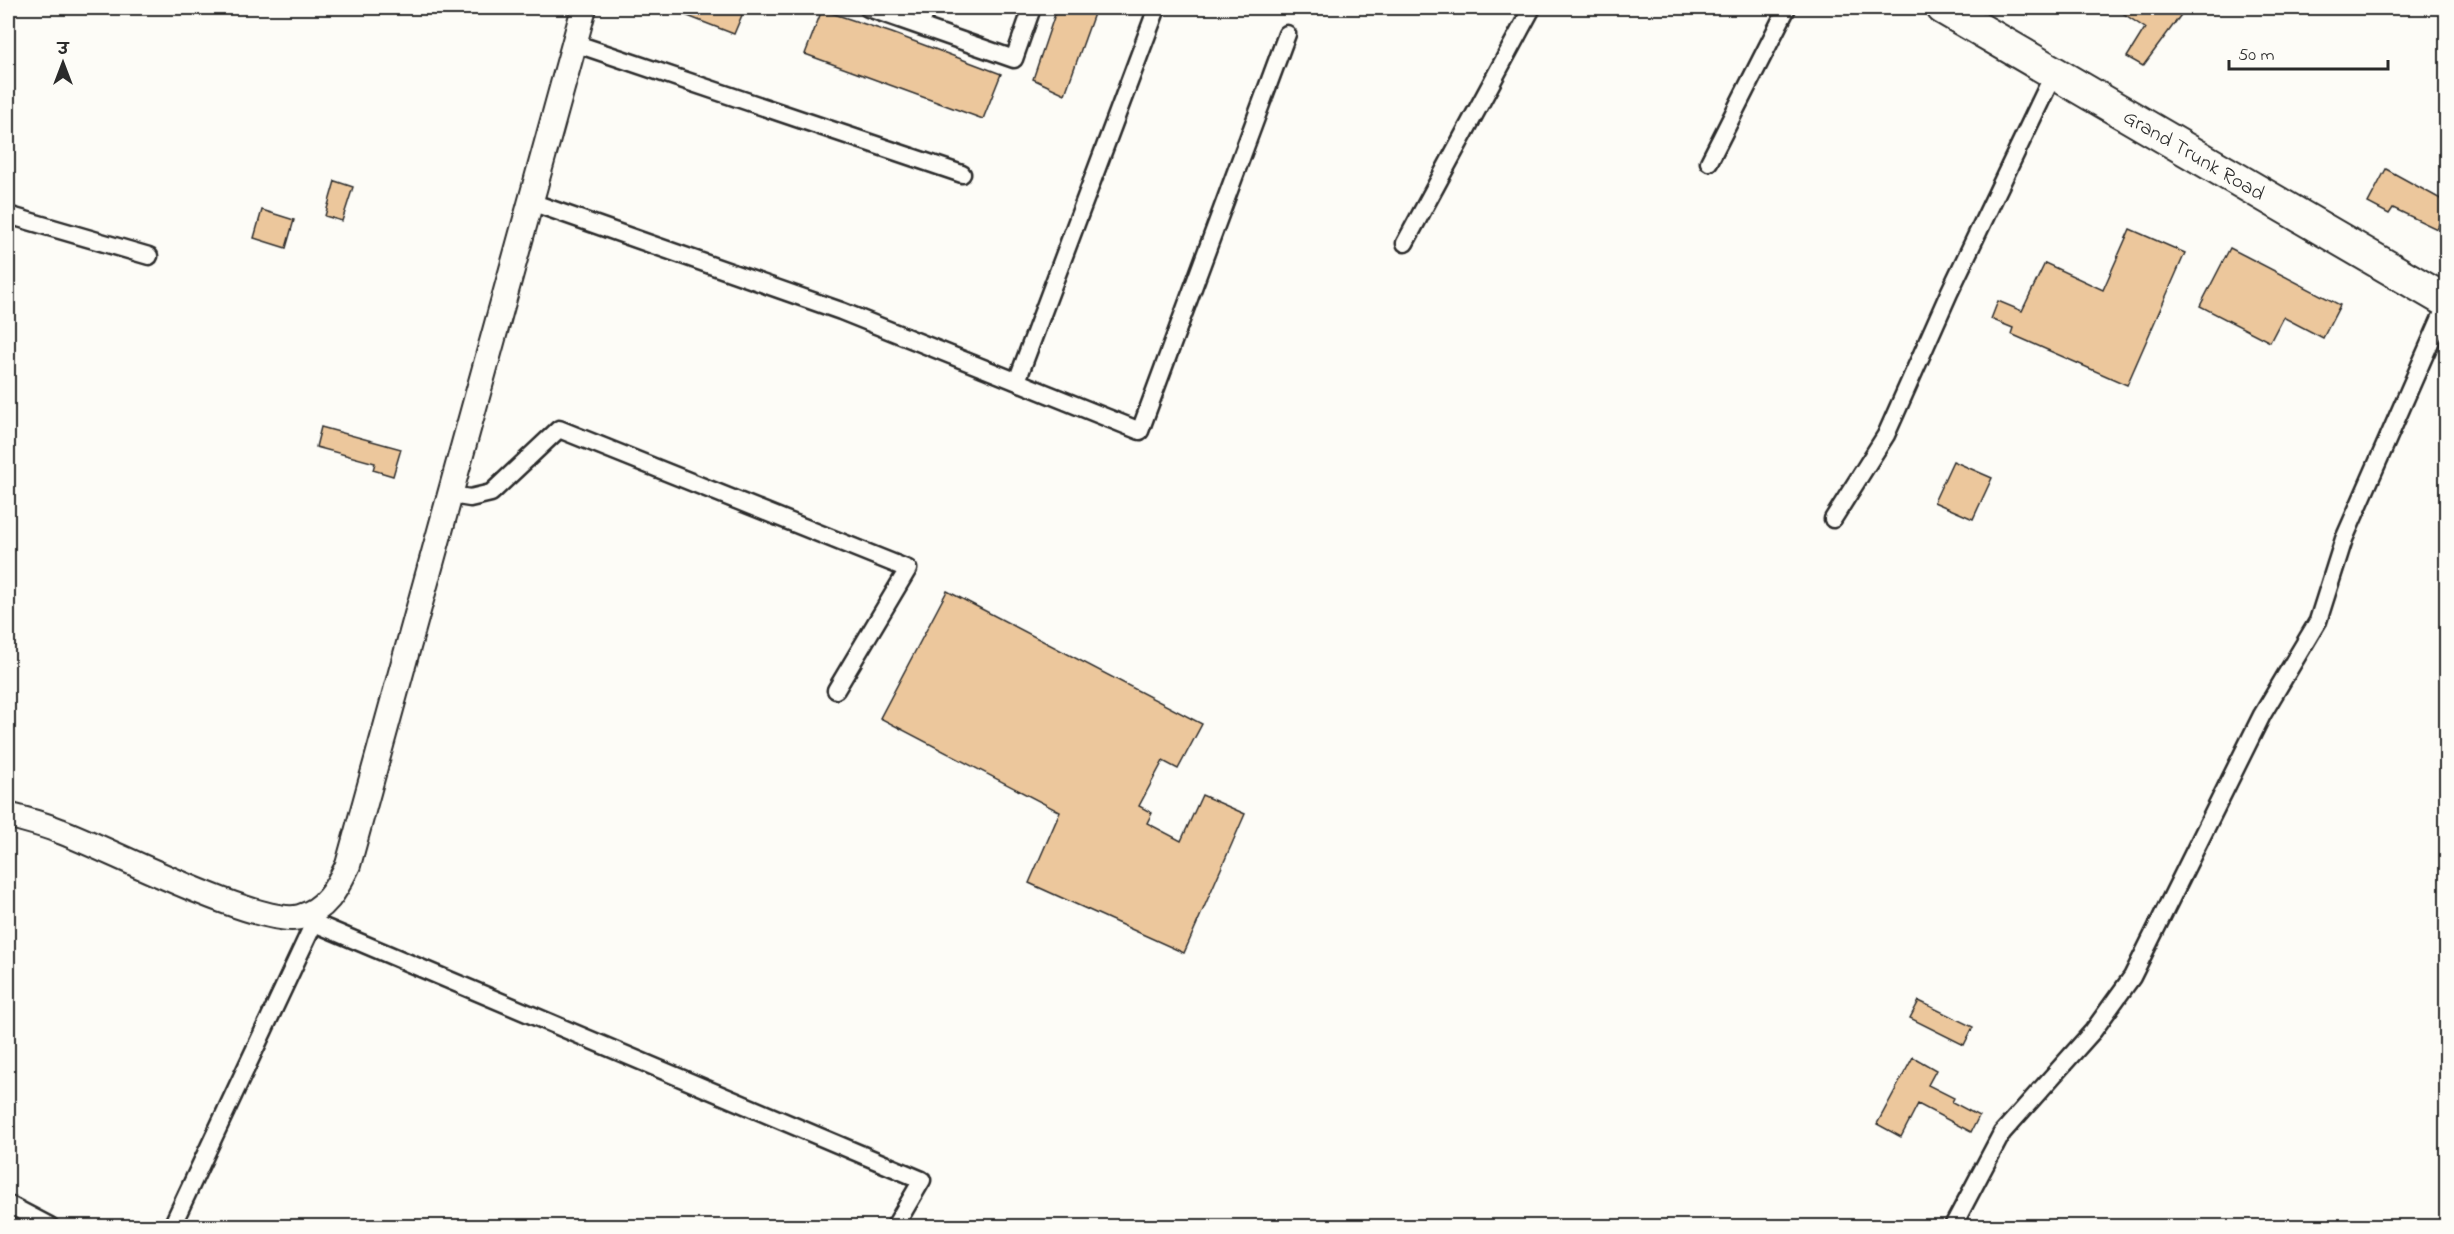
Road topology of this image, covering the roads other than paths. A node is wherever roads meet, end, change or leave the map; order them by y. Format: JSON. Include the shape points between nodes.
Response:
{"nodes":[{"id":1,"x":584,"y":8,"type":"edge"},
{"id":2,"x":868,"y":8,"type":"edge"},
{"id":3,"x":927,"y":8,"type":"edge"},
{"id":4,"x":1032,"y":8,"type":"edge"},
{"id":5,"x":1157,"y":8,"type":"edge"},
{"id":6,"x":1532,"y":8,"type":"edge"},
{"id":7,"x":1786,"y":8,"type":"edge"},
{"id":8,"x":1951,"y":9,"type":"edge"},
{"id":9,"x":920,"y":26,"type":"junction"},
{"id":10,"x":1287,"y":34,"type":"dead end"},
{"id":11,"x":574,"y":43,"type":"junction"},
{"id":12,"x":2054,"y":73,"type":"junction"},
{"id":13,"x":1709,"y":162,"type":"dead end"},
{"id":14,"x":962,"y":174,"type":"dead end"},
{"id":15,"x":531,"y":202,"type":"junction"},
{"id":16,"x":8,"y":215,"type":"edge"},
{"id":17,"x":1405,"y":243,"type":"dead end"},
{"id":18,"x":149,"y":256,"type":"dead end"},
{"id":19,"x":2446,"y":301,"type":"edge"},
{"id":20,"x":2446,"y":306,"type":"edge"},
{"id":21,"x":1017,"y":381,"type":"junction"},
{"id":22,"x":451,"y":495,"type":"junction"},
{"id":23,"x":1833,"y":519,"type":"dead end"},
{"id":24,"x":836,"y":690,"type":"dead end"},
{"id":25,"x":8,"y":815,"type":"edge"},
{"id":26,"x":307,"y":920,"type":"junction"},
{"id":27,"x":8,"y":1204,"type":"edge"},
{"id":28,"x":51,"y":1227,"type":"edge"},
{"id":29,"x":172,"y":1227,"type":"edge"},
{"id":30,"x":895,"y":1227,"type":"edge"},
{"id":31,"x":1953,"y":1227,"type":"edge"}],
"edges":[{"from":1,"to":11,"type":"street"},
{"from":2,"to":9,"type":"street"},
{"from":3,"to":9,"type":"street"},
{"from":4,"to":9,"type":"street","via":[[1014,59]]},
{"from":5,"to":21,"type":"street"},
{"from":6,"to":17,"type":"street"},
{"from":7,"to":13,"type":"street"},
{"from":8,"to":12,"type":"highway","name":"Grand Trunk Road"},
{"from":10,"to":21,"type":"street","via":[[1140,431]]},
{"from":11,"to":14,"type":"street"},
{"from":11,"to":15,"type":"street"},
{"from":12,"to":19,"type":"highway","name":"Grand Trunk Road"},
{"from":12,"to":23,"type":"street","via":[[1886,435]]},
{"from":15,"to":21,"type":"street","via":[[841,311]]},
{"from":15,"to":22,"type":"street"},
{"from":16,"to":18,"type":"street"},
{"from":20,"to":31,"type":"street","via":[[2344,539],[2318,621],[2262,715],[2132,977],[2093,1031],[2002,1133]]},
{"from":22,"to":24,"type":"street","via":[[470,498],[491,493],[559,429],[908,568]]},
{"from":22,"to":26,"type":"street","via":[[348,865],[331,899]]},
{"from":25,"to":26,"type":"street","via":[[58,830],[269,917]]},
{"from":26,"to":29,"type":"street"},
{"from":26,"to":30,"type":"street","via":[[922,1179]]},
{"from":27,"to":28,"type":"street"}]}
